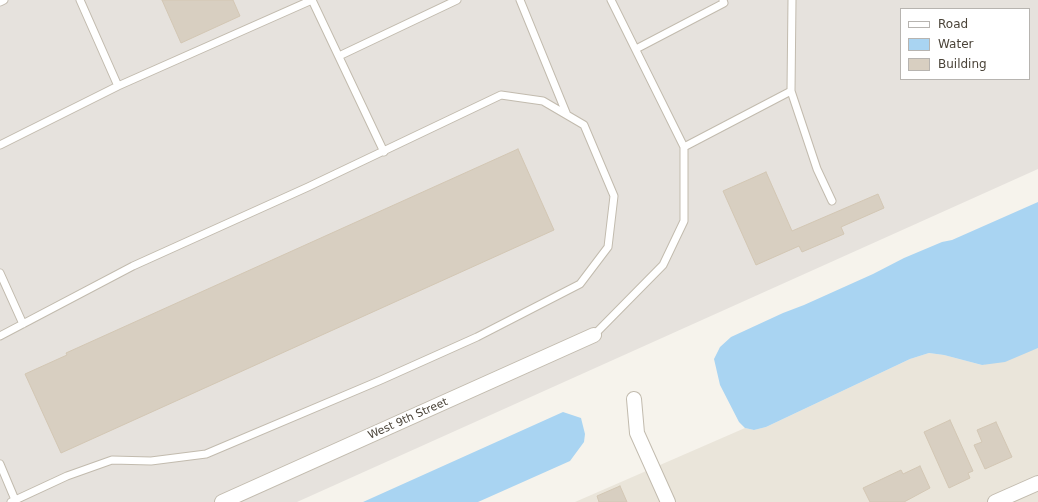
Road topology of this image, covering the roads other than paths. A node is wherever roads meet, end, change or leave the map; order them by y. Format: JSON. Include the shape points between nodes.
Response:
{"nodes":[{"id":1,"x":4,"y":0,"type":"edge"},
{"id":2,"x":80,"y":0,"type":"edge"},
{"id":3,"x":312,"y":0,"type":"edge"},
{"id":4,"x":457,"y":0,"type":"edge"},
{"id":5,"x":520,"y":0,"type":"edge"},
{"id":6,"x":611,"y":0,"type":"edge"},
{"id":7,"x":723,"y":0,"type":"edge"},
{"id":8,"x":792,"y":0,"type":"edge"},
{"id":9,"x":0,"y":2,"type":"edge"},
{"id":10,"x":636,"y":49,"type":"junction"},
{"id":11,"x":339,"y":56,"type":"junction"},
{"id":12,"x":118,"y":86,"type":"junction"},
{"id":13,"x":791,"y":91,"type":"junction"},
{"id":14,"x":567,"y":115,"type":"junction"},
{"id":15,"x":0,"y":145,"type":"edge"},
{"id":16,"x":684,"y":147,"type":"junction"},
{"id":17,"x":384,"y":152,"type":"junction"},
{"id":18,"x":832,"y":201,"type":"dead end"},
{"id":19,"x":0,"y":273,"type":"edge"},
{"id":20,"x":24,"y":324,"type":"junction"},
{"id":21,"x":594,"y":335,"type":"joint"},
{"id":22,"x":0,"y":336,"type":"edge"},
{"id":23,"x":634,"y":399,"type":"dead end"},
{"id":24,"x":0,"y":464,"type":"edge"},
{"id":25,"x":1038,"y":483,"type":"edge"},
{"id":26,"x":14,"y":501,"type":"edge"},
{"id":27,"x":222,"y":502,"type":"edge"},
{"id":28,"x":668,"y":502,"type":"edge"},
{"id":29,"x":995,"y":502,"type":"edge"}],
"edges":[{"from":1,"to":9,"type":"lane"},
{"from":2,"to":12,"type":"lane"},
{"from":3,"to":11,"type":"lane"},
{"from":3,"to":12,"type":"lane"},
{"from":4,"to":11,"type":"lane"},
{"from":5,"to":14,"type":"lane"},
{"from":6,"to":10,"type":"lane"},
{"from":7,"to":10,"type":"lane","via":[[724,3]]},
{"from":8,"to":13,"type":"lane"},
{"from":10,"to":16,"type":"lane"},
{"from":11,"to":17,"type":"lane"},
{"from":12,"to":15,"type":"lane"},
{"from":13,"to":16,"type":"lane"},
{"from":13,"to":18,"type":"lane","via":[[817,169]]},
{"from":14,"to":17,"type":"lane","via":[[543,101],[501,95]]},
{"from":14,"to":26,"type":"lane","via":[[584,125],[614,196],[608,247],[580,284],[470,340],[206,454],[151,461],[112,460],[67,476]]},
{"from":16,"to":21,"type":"lane","via":[[684,221],[663,265]]},
{"from":17,"to":20,"type":"lane","via":[[133,266]]},
{"from":19,"to":20,"type":"lane"},
{"from":20,"to":22,"type":"lane"},
{"from":21,"to":27,"type":"street","name":"West 9th Street"},
{"from":23,"to":28,"type":"street","via":[[637,433]]},
{"from":24,"to":26,"type":"lane"},
{"from":25,"to":29,"type":"street"}]}
